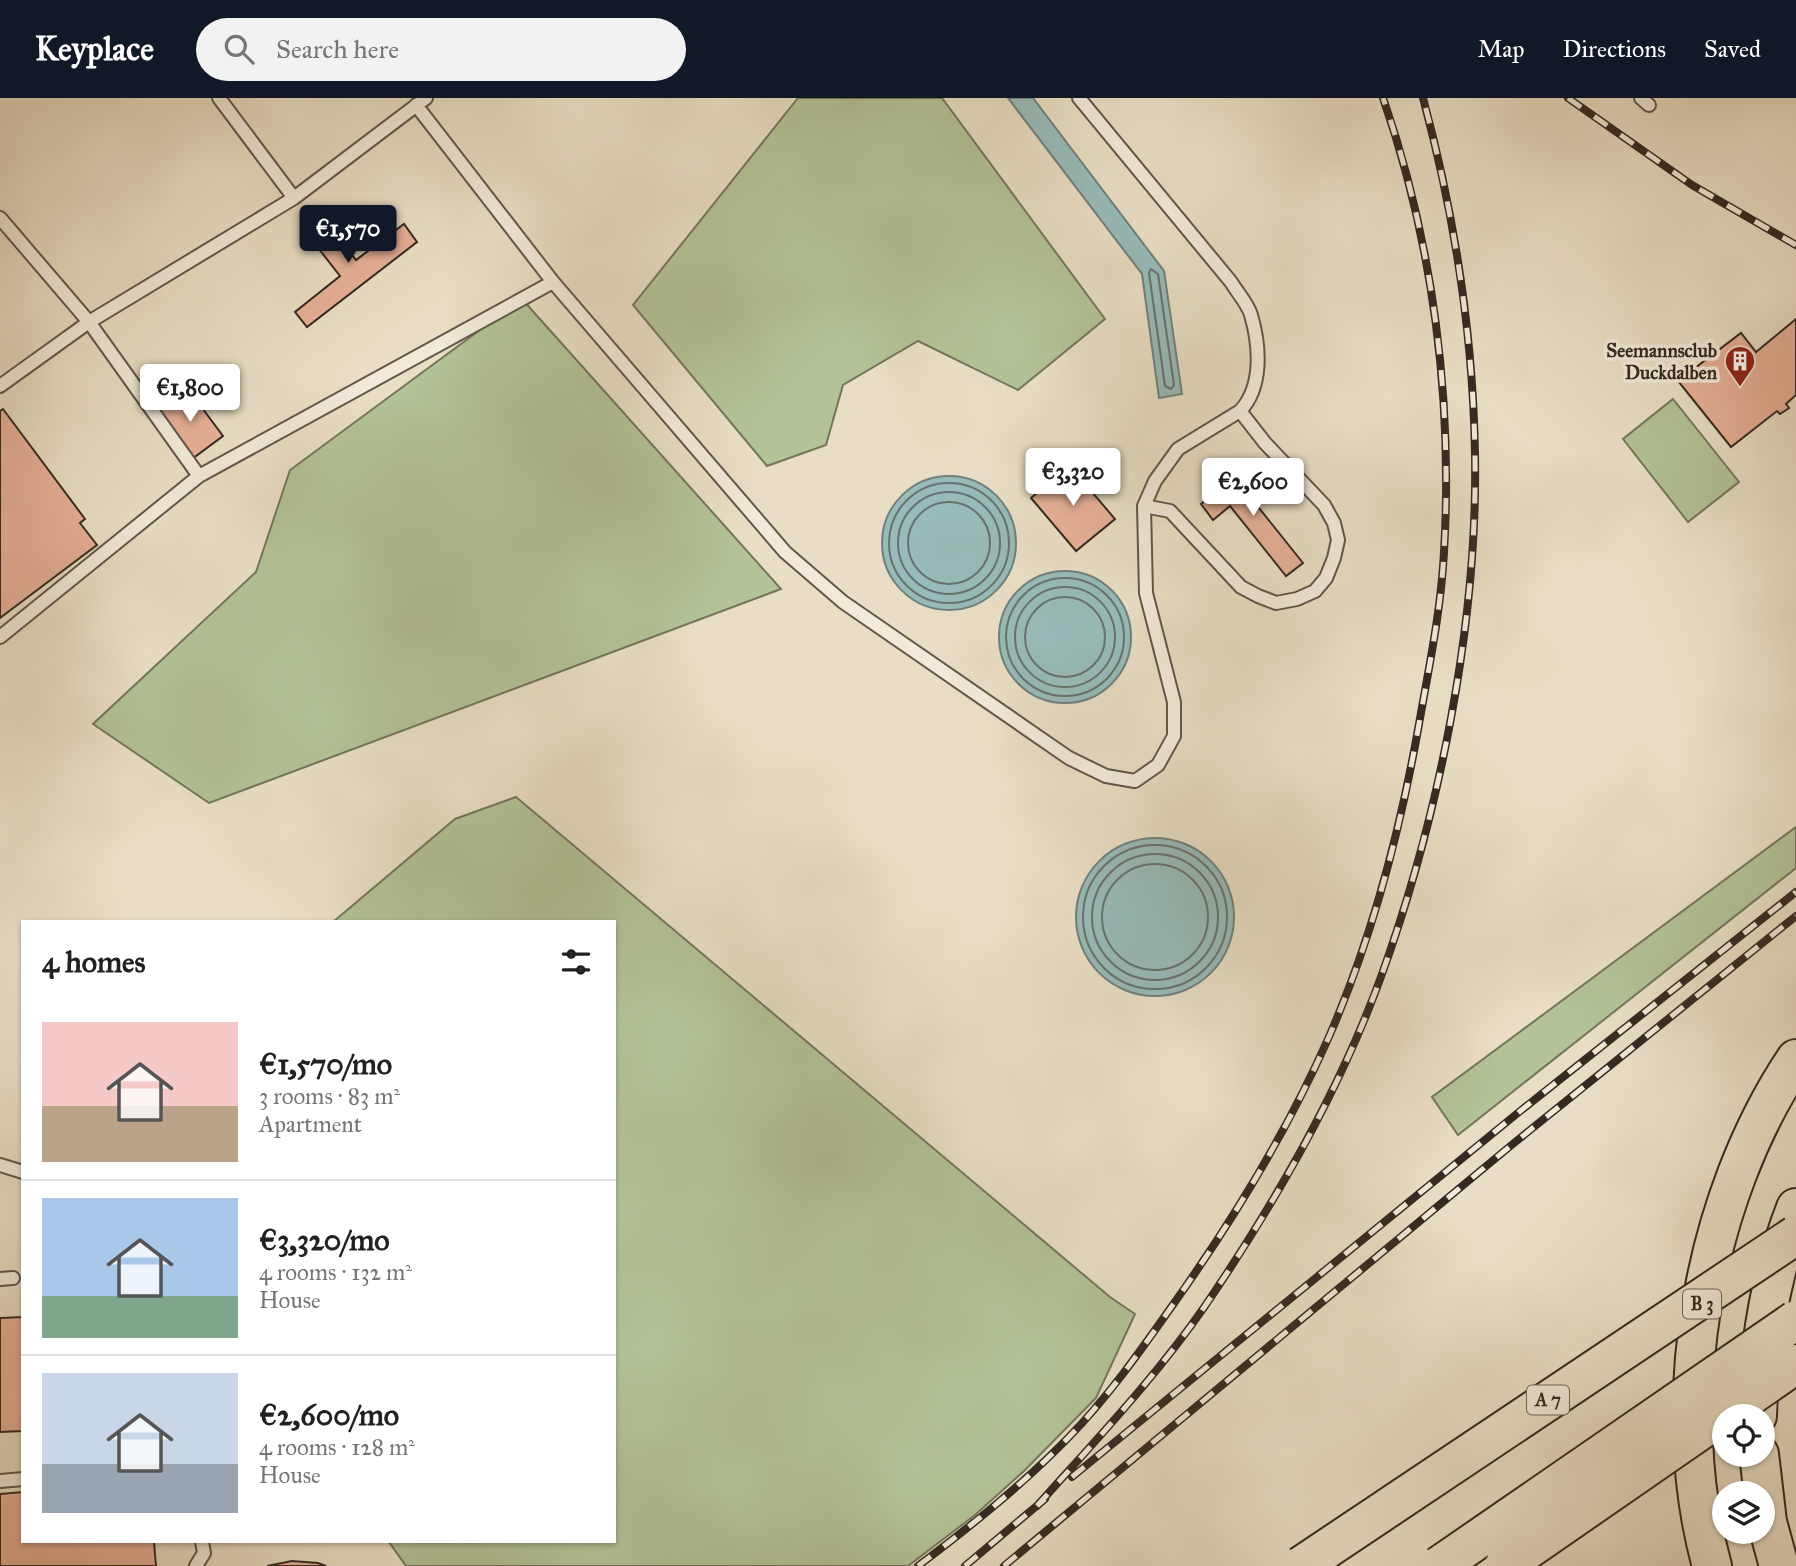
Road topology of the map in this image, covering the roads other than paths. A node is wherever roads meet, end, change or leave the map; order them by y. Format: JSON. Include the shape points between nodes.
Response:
{"nodes":[{"id":1,"x":219,"y":98,"type":"edge"},
{"id":2,"x":1079,"y":98,"type":"edge"},
{"id":3,"x":421,"y":102,"type":"edge"},
{"id":4,"x":294,"y":198,"type":"junction"},
{"id":5,"x":0,"y":218,"type":"edge"},
{"id":6,"x":553,"y":282,"type":"junction"},
{"id":7,"x":89,"y":322,"type":"junction"},
{"id":8,"x":0,"y":386,"type":"edge"},
{"id":9,"x":1240,"y":411,"type":"junction"},
{"id":10,"x":199,"y":476,"type":"junction"},
{"id":11,"x":1144,"y":506,"type":"junction"},
{"id":12,"x":0,"y":636,"type":"edge"},
{"id":13,"x":1796,"y":1059,"type":"edge"},
{"id":14,"x":0,"y":1165,"type":"edge"},
{"id":15,"x":21,"y":1171,"type":"edge"},
{"id":16,"x":1796,"y":1208,"type":"edge"},
{"id":17,"x":1796,"y":1235,"type":"edge"},
{"id":18,"x":1796,"y":1320,"type":"edge"},
{"id":19,"x":1796,"y":1364,"type":"edge"},
{"id":20,"x":1759,"y":1404,"type":"edge"},
{"id":21,"x":1761,"y":1467,"type":"edge"},
{"id":22,"x":21,"y":1479,"type":"edge"},
{"id":23,"x":0,"y":1481,"type":"edge"},
{"id":24,"x":202,"y":1543,"type":"edge"},
{"id":25,"x":196,"y":1566,"type":"edge"},
{"id":26,"x":1301,"y":1566,"type":"edge"},
{"id":27,"x":1438,"y":1566,"type":"edge"},
{"id":28,"x":1504,"y":1566,"type":"edge"},
{"id":29,"x":1712,"y":1566,"type":"edge"},
{"id":30,"x":1779,"y":1566,"type":"edge"}],
"edges":[{"from":1,"to":4,"type":"lane"},
{"from":2,"to":9,"type":"lane","via":[[1231,282],[1251,313],[1258,356],[1250,401]]},
{"from":3,"to":4,"type":"lane"},
{"from":3,"to":6,"type":"lane"},
{"from":4,"to":7,"type":"lane"},
{"from":5,"to":7,"type":"lane"},
{"from":6,"to":10,"type":"lane"},
{"from":6,"to":11,"type":"lane","via":[[785,552],[843,602],[1069,758],[1106,776],[1135,781],[1158,765],[1174,736],[1174,702],[1146,593]]},
{"from":7,"to":8,"type":"lane"},
{"from":7,"to":10,"type":"lane"},
{"from":9,"to":11,"type":"lane","via":[[1178,449]]},
{"from":9,"to":11,"type":"lane","via":[[1324,505],[1334,523],[1338,540],[1334,558],[1315,591],[1276,603],[1258,596],[1241,587],[1170,511]]},
{"from":10,"to":12,"type":"lane"},
{"from":13,"to":29,"type":"main road","number":"B 3","via":[[1741,1165],[1719,1230],[1699,1321],[1694,1372],[1695,1475]]},
{"from":14,"to":15,"type":"lane"},
{"from":16,"to":20,"type":"main road","via":[[1764,1325]]},
{"from":17,"to":26,"type":"main road","number":"A 7","bridge":true},
{"from":18,"to":27,"type":"main road","bridge":true},
{"from":19,"to":28,"type":"main road","bridge":true},
{"from":21,"to":30,"type":"main road","via":[[1767,1522]]},
{"from":22,"to":23,"type":"lane"},
{"from":24,"to":25,"type":"lane","via":[[204,1553]]}]}
